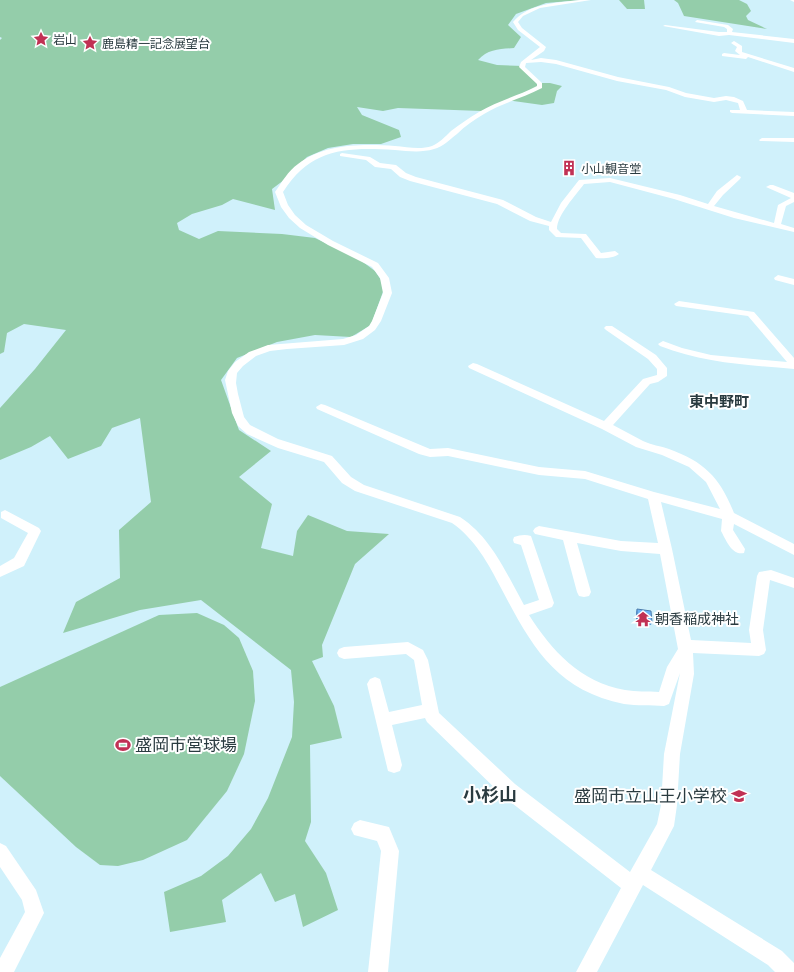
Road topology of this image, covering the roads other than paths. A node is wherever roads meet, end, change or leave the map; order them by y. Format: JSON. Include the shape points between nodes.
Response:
{"nodes":[{"id":1,"x":589,"y":0,"type":"edge"},
{"id":2,"x":697,"y":21,"type":"dead end"},
{"id":3,"x":665,"y":26,"type":"dead end"},
{"id":4,"x":729,"y":33,"type":"junction"},
{"id":5,"x":794,"y":41,"type":"edge"},
{"id":6,"x":734,"y":43,"type":"dead end"},
{"id":7,"x":724,"y":55,"type":"dead end"},
{"id":8,"x":757,"y":58,"type":"junction"},
{"id":9,"x":526,"y":62,"type":"junction"},
{"id":10,"x":794,"y":70,"type":"edge"},
{"id":11,"x":732,"y":110,"type":"dead end"},
{"id":12,"x":744,"y":111,"type":"junction"},
{"id":13,"x":794,"y":114,"type":"edge"},
{"id":14,"x":762,"y":140,"type":"dead end"},
{"id":15,"x":794,"y":140,"type":"edge"},
{"id":16,"x":312,"y":158,"type":"junction"},
{"id":17,"x":737,"y":177,"type":"dead end"},
{"id":18,"x":770,"y":187,"type":"dead end"},
{"id":19,"x":794,"y":198,"type":"edge"},
{"id":20,"x":710,"y":207,"type":"junction"},
{"id":21,"x":553,"y":225,"type":"junction"},
{"id":22,"x":777,"y":226,"type":"junction"},
{"id":23,"x":794,"y":230,"type":"edge"},
{"id":24,"x":615,"y":254,"type":"dead end"},
{"id":25,"x":778,"y":278,"type":"dead end"},
{"id":26,"x":794,"y":282,"type":"edge"},
{"id":27,"x":679,"y":304,"type":"dead end"},
{"id":28,"x":609,"y":328,"type":"dead end"},
{"id":29,"x":663,"y":344,"type":"dead end"},
{"id":30,"x":794,"y":365,"type":"edge"},
{"id":31,"x":473,"y":366,"type":"dead end"},
{"id":32,"x":321,"y":408,"type":"dead end"},
{"id":33,"x":606,"y":426,"type":"junction"},
{"id":34,"x":653,"y":496,"type":"junction"},
{"id":35,"x":5,"y":515,"type":"dead end"},
{"id":36,"x":729,"y":516,"type":"junction"},
{"id":37,"x":540,"y":531,"type":"dead end"},
{"id":38,"x":569,"y":536,"type":"junction"},
{"id":39,"x":519,"y":540,"type":"dead end"},
{"id":40,"x":666,"y":549,"type":"junction"},
{"id":41,"x":739,"y":550,"type":"dead end"},
{"id":42,"x":794,"y":550,"type":"edge"},
{"id":43,"x":0,"y":572,"type":"edge"},
{"id":44,"x":794,"y":583,"type":"edge"},
{"id":45,"x":584,"y":592,"type":"dead end"},
{"id":46,"x":520,"y":612,"type":"junction"},
{"id":47,"x":686,"y":648,"type":"junction"},
{"id":48,"x":344,"y":653,"type":"dead end"},
{"id":49,"x":375,"y":684,"type":"dead end"},
{"id":50,"x":430,"y":710,"type":"junction"},
{"id":51,"x":383,"y":720,"type":"junction"},
{"id":52,"x":394,"y":765,"type":"dead end"},
{"id":53,"x":360,"y":829,"type":"dead end"},
{"id":54,"x":0,"y":852,"type":"edge"},
{"id":55,"x":637,"y":879,"type":"junction"},
{"id":56,"x":2,"y":972,"type":"edge"},
{"id":57,"x":378,"y":972,"type":"edge"},
{"id":58,"x":586,"y":972,"type":"edge"},
{"id":59,"x":789,"y":972,"type":"edge"}],
"edges":[{"from":1,"to":9,"type":"street","via":[[549,5],[519,16],[515,22],[516,26],[543,47]]},
{"from":2,"to":4,"type":"street","via":[[726,26],[730,29]]},
{"from":3,"to":4,"type":"street"},
{"from":4,"to":5,"type":"street"},
{"from":6,"to":8,"type":"street","via":[[740,47],[738,52]]},
{"from":7,"to":8,"type":"street"},
{"from":8,"to":10,"type":"street"},
{"from":9,"to":12,"type":"street","via":[[556,62],[685,94],[714,100],[734,99],[741,102]]},
{"from":9,"to":16,"type":"street","via":[[522,67],[540,84],[540,87],[479,113],[438,146],[414,150],[354,147],[329,151]]},
{"from":11,"to":12,"type":"street"},
{"from":12,"to":13,"type":"street"},
{"from":14,"to":15,"type":"street"},
{"from":16,"to":21,"type":"street","via":[[349,155],[368,158],[378,165],[393,167],[403,175],[500,202],[533,219]]},
{"from":16,"to":46,"type":"street","via":[[283,183],[279,192],[284,207],[307,230],[378,267],[387,284],[388,294],[373,328],[358,338],[263,349],[242,360],[231,376],[231,390],[239,418],[245,428],[260,435],[287,447],[327,458],[343,478],[351,483],[464,525],[489,554]]},
{"from":17,"to":20,"type":"street"},
{"from":18,"to":19,"type":"street"},
{"from":19,"to":22,"type":"street","via":[[782,205]]},
{"from":20,"to":21,"type":"street","via":[[610,180],[590,180],[582,182],[564,205]]},
{"from":20,"to":22,"type":"street"},
{"from":21,"to":24,"type":"street","via":[[553,230],[559,235],[582,236],[600,256]]},
{"from":22,"to":23,"type":"street"},
{"from":25,"to":26,"type":"street"},
{"from":27,"to":30,"type":"street","via":[[751,314]]},
{"from":28,"to":33,"type":"street","via":[[652,357],[662,368],[662,376],[647,381]]},
{"from":29,"to":30,"type":"street","via":[[682,352],[727,360]]},
{"from":31,"to":33,"type":"street"},
{"from":32,"to":34,"type":"street","via":[[430,453],[448,452],[539,471],[585,475]]},
{"from":33,"to":36,"type":"street","via":[[640,444],[693,464],[710,479]]},
{"from":34,"to":36,"type":"street"},
{"from":34,"to":40,"type":"street"},
{"from":35,"to":43,"type":"street","via":[[35,531],[19,562]]},
{"from":36,"to":41,"type":"street","via":[[727,531]]},
{"from":36,"to":42,"type":"street"},
{"from":37,"to":38,"type":"street"},
{"from":38,"to":40,"type":"street","via":[[621,546]]},
{"from":38,"to":45,"type":"street"},
{"from":39,"to":46,"type":"street","via":[[526,539],[547,603]]},
{"from":40,"to":47,"type":"street"},
{"from":44,"to":47,"type":"street","via":[[772,575],[764,576],[756,630],[759,650]]},
{"from":46,"to":47,"type":"street","via":[[543,648],[570,676],[605,692],[625,697],[664,699],[674,667]]},
{"from":47,"to":55,"type":"street","via":[[687,674],[672,754],[667,816]]},
{"from":48,"to":50,"type":"street","via":[[408,648],[414,650],[421,660]]},
{"from":49,"to":51,"type":"street"},
{"from":50,"to":51,"type":"street"},
{"from":50,"to":55,"type":"street","via":[[432,716],[508,790]]},
{"from":51,"to":52,"type":"street"},
{"from":53,"to":57,"type":"street","via":[[383,833],[390,851]]},
{"from":54,"to":56,"type":"street","via":[[30,896],[34,913]]},
{"from":55,"to":58,"type":"street"},
{"from":55,"to":59,"type":"street","via":[[775,958]]}]}
